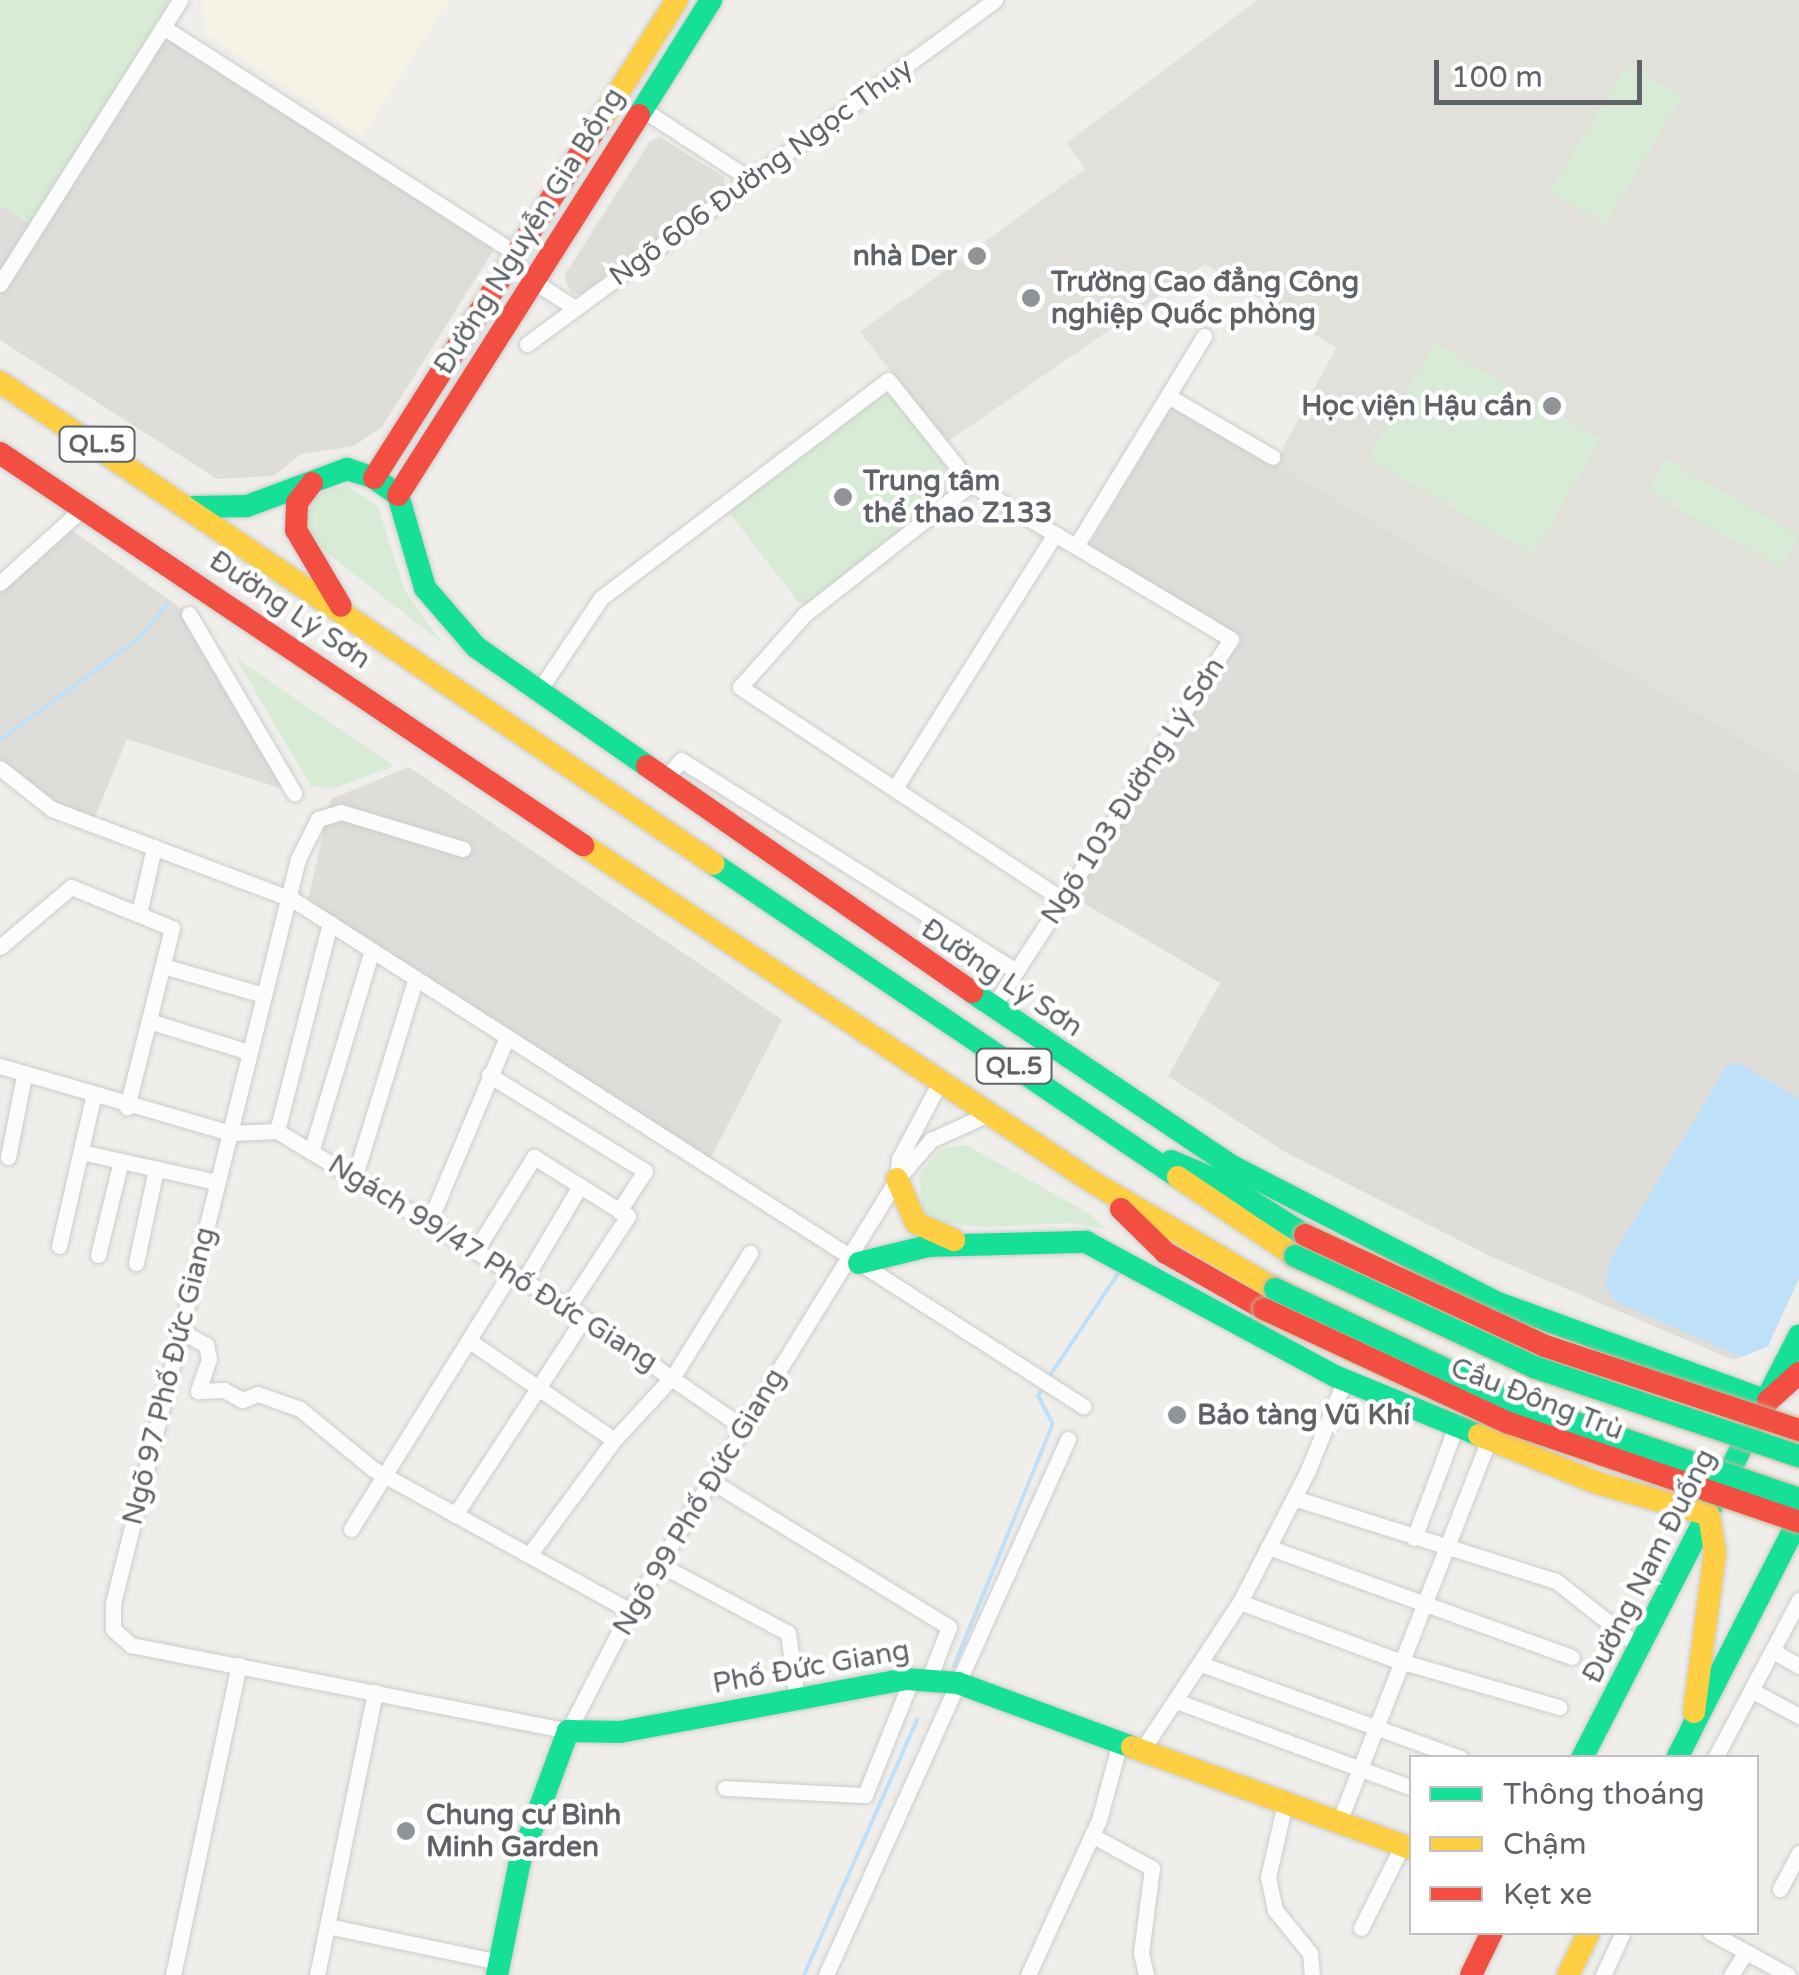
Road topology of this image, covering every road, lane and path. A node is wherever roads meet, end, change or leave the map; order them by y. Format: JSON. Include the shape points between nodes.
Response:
{"nodes":[{"id":1,"x":180,"y":0,"type":"edge"},
{"id":2,"x":677,"y":0,"type":"edge"},
{"id":3,"x":711,"y":0,"type":"edge"},
{"id":4,"x":995,"y":0,"type":"edge"},
{"id":5,"x":163,"y":27,"type":"junction"},
{"id":6,"x":642,"y":110,"type":"junction"},
{"id":7,"x":750,"y":180,"type":"junction"},
{"id":8,"x":516,"y":254,"type":"junction"},
{"id":9,"x":533,"y":282,"type":"junction"},
{"id":10,"x":0,"y":284,"type":"edge"},
{"id":11,"x":575,"y":308,"type":"junction"},
{"id":12,"x":1204,"y":336,"type":"dead end"},
{"id":13,"x":527,"y":344,"type":"dead end"},
{"id":14,"x":0,"y":382,"type":"edge"},
{"id":15,"x":1168,"y":396,"type":"junction"},
{"id":16,"x":0,"y":453,"type":"edge"},
{"id":17,"x":1273,"y":457,"type":"dead end"},
{"id":18,"x":321,"y":474,"type":"junction"},
{"id":19,"x":374,"y":478,"type":"junction"},
{"id":20,"x":971,"y":484,"type":"junction"},
{"id":21,"x":398,"y":495,"type":"junction"},
{"id":22,"x":84,"y":507,"type":"junction"},
{"id":23,"x":194,"y":507,"type":"junction"},
{"id":24,"x":1055,"y":534,"type":"junction"},
{"id":25,"x":1076,"y":546,"type":"junction"},
{"id":26,"x":0,"y":582,"type":"edge"},
{"id":27,"x":341,"y":606,"type":"junction"},
{"id":28,"x":188,"y":614,"type":"dead end"},
{"id":29,"x":538,"y":692,"type":"junction"},
{"id":30,"x":0,"y":768,"type":"edge"},
{"id":31,"x":665,"y":779,"type":"junction"},
{"id":32,"x":14,"y":783,"type":"junction"},
{"id":33,"x":895,"y":788,"type":"junction"},
{"id":34,"x":294,"y":792,"type":"dead end"},
{"id":35,"x":0,"y":793,"type":"edge"},
{"id":36,"x":154,"y":847,"type":"junction"},
{"id":37,"x":463,"y":849,"type":"dead end"},
{"id":38,"x":292,"y":898,"type":"junction"},
{"id":39,"x":1062,"y":898,"type":"junction"},
{"id":40,"x":139,"y":914,"type":"junction"},
{"id":41,"x":330,"y":923,"type":"junction"},
{"id":42,"x":0,"y":947,"type":"edge"},
{"id":43,"x":372,"y":950,"type":"junction"},
{"id":44,"x":162,"y":966,"type":"junction"},
{"id":45,"x":1016,"y":970,"type":"junction"},
{"id":46,"x":416,"y":978,"type":"junction"},
{"id":47,"x":260,"y":994,"type":"junction"},
{"id":48,"x":994,"y":1006,"type":"junction"},
{"id":49,"x":149,"y":1021,"type":"junction"},
{"id":50,"x":507,"y":1036,"type":"junction"},
{"id":51,"x":248,"y":1052,"type":"junction"},
{"id":52,"x":0,"y":1066,"type":"edge"},
{"id":53,"x":24,"y":1076,"type":"junction"},
{"id":54,"x":489,"y":1076,"type":"junction"},
{"id":55,"x":940,"y":1082,"type":"junction"},
{"id":56,"x":93,"y":1098,"type":"junction"},
{"id":57,"x":127,"y":1107,"type":"junction"},
{"id":58,"x":988,"y":1114,"type":"junction"},
{"id":59,"x":277,"y":1132,"type":"junction"},
{"id":60,"x":230,"y":1133,"type":"junction"},
{"id":61,"x":81,"y":1152,"type":"junction"},
{"id":62,"x":311,"y":1152,"type":"junction"},
{"id":63,"x":8,"y":1157,"type":"dead end"},
{"id":64,"x":121,"y":1161,"type":"junction"},
{"id":65,"x":156,"y":1169,"type":"junction"},
{"id":66,"x":354,"y":1178,"type":"junction"},
{"id":67,"x":896,"y":1180,"type":"junction"},
{"id":68,"x":216,"y":1182,"type":"junction"},
{"id":69,"x":580,"y":1186,"type":"junction"},
{"id":70,"x":624,"y":1214,"type":"junction"},
{"id":71,"x":430,"y":1220,"type":"junction"},
{"id":72,"x":1008,"y":1243,"type":"junction"},
{"id":73,"x":1300,"y":1245,"type":"junction"},
{"id":74,"x":58,"y":1246,"type":"dead end"},
{"id":75,"x":476,"y":1250,"type":"junction"},
{"id":76,"x":750,"y":1253,"type":"dead end"},
{"id":77,"x":98,"y":1255,"type":"dead end"},
{"id":78,"x":854,"y":1260,"type":"junction"},
{"id":79,"x":136,"y":1264,"type":"dead end"},
{"id":80,"x":517,"y":1278,"type":"junction"},
{"id":81,"x":1269,"y":1299,"type":"junction"},
{"id":82,"x":568,"y":1306,"type":"junction"},
{"id":83,"x":584,"y":1318,"type":"junction"},
{"id":84,"x":180,"y":1332,"type":"junction"},
{"id":85,"x":1799,"y":1336,"type":"edge"},
{"id":86,"x":471,"y":1342,"type":"junction"},
{"id":87,"x":1799,"y":1372,"type":"edge"},
{"id":88,"x":674,"y":1375,"type":"junction"},
{"id":89,"x":1345,"y":1380,"type":"junction"},
{"id":90,"x":538,"y":1389,"type":"junction"},
{"id":91,"x":1768,"y":1401,"type":"junction"},
{"id":92,"x":1083,"y":1406,"type":"dead end"},
{"id":93,"x":1456,"y":1426,"type":"junction"},
{"id":94,"x":744,"y":1428,"type":"junction"},
{"id":95,"x":1799,"y":1430,"type":"edge"},
{"id":96,"x":1068,"y":1439,"type":"dead end"},
{"id":97,"x":614,"y":1440,"type":"junction"},
{"id":98,"x":1489,"y":1440,"type":"junction"},
{"id":99,"x":1799,"y":1456,"type":"edge"},
{"id":100,"x":385,"y":1475,"type":"junction"},
{"id":101,"x":711,"y":1481,"type":"junction"},
{"id":102,"x":1294,"y":1498,"type":"junction"},
{"id":103,"x":1799,"y":1499,"type":"edge"},
{"id":104,"x":1709,"y":1514,"type":"junction"},
{"id":105,"x":455,"y":1515,"type":"junction"},
{"id":106,"x":1799,"y":1521,"type":"edge"},
{"id":107,"x":351,"y":1529,"type":"dead end"},
{"id":108,"x":1414,"y":1538,"type":"junction"},
{"id":109,"x":1268,"y":1547,"type":"junction"},
{"id":110,"x":1450,"y":1550,"type":"junction"},
{"id":111,"x":532,"y":1551,"type":"junction"},
{"id":112,"x":659,"y":1564,"type":"junction"},
{"id":113,"x":1799,"y":1600,"type":"edge"},
{"id":114,"x":1240,"y":1602,"type":"junction"},
{"id":115,"x":1426,"y":1604,"type":"junction"},
{"id":116,"x":630,"y":1610,"type":"junction"},
{"id":117,"x":1640,"y":1647,"type":"junction"},
{"id":118,"x":1773,"y":1650,"type":"junction"},
{"id":119,"x":1572,"y":1658,"type":"dead end"},
{"id":120,"x":1404,"y":1662,"type":"junction"},
{"id":121,"x":1201,"y":1664,"type":"junction"},
{"id":122,"x":239,"y":1665,"type":"junction"},
{"id":123,"x":1799,"y":1666,"type":"edge"},
{"id":124,"x":921,"y":1678,"type":"junction"},
{"id":125,"x":958,"y":1683,"type":"junction"},
{"id":126,"x":1752,"y":1690,"type":"junction"},
{"id":127,"x":376,"y":1692,"type":"junction"},
{"id":128,"x":797,"y":1699,"type":"junction"},
{"id":129,"x":1176,"y":1701,"type":"junction"},
{"id":130,"x":1559,"y":1707,"type":"dead end"},
{"id":131,"x":1799,"y":1716,"type":"edge"},
{"id":132,"x":1376,"y":1727,"type":"junction"},
{"id":133,"x":1691,"y":1730,"type":"junction"},
{"id":134,"x":568,"y":1731,"type":"junction"},
{"id":135,"x":1131,"y":1746,"type":"junction"},
{"id":136,"x":1453,"y":1755,"type":"edge"},
{"id":137,"x":1584,"y":1755,"type":"edge"},
{"id":138,"x":1679,"y":1755,"type":"edge"},
{"id":139,"x":1716,"y":1755,"type":"edge"},
{"id":140,"x":1358,"y":1772,"type":"junction"},
{"id":141,"x":1409,"y":1787,"type":"edge"},
{"id":142,"x":725,"y":1788,"type":"dead end"},
{"id":143,"x":1285,"y":1803,"type":"junction"},
{"id":144,"x":1338,"y":1822,"type":"junction"},
{"id":145,"x":1093,"y":1836,"type":"junction"},
{"id":146,"x":1407,"y":1847,"type":"edge"},
{"id":147,"x":1799,"y":1853,"type":"edge"},
{"id":148,"x":1780,"y":1889,"type":"dead end"},
{"id":149,"x":327,"y":1926,"type":"junction"},
{"id":150,"x":1362,"y":1928,"type":"dead end"},
{"id":151,"x":1491,"y":1935,"type":"edge"},
{"id":152,"x":1588,"y":1935,"type":"edge"},
{"id":153,"x":1622,"y":1935,"type":"edge"},
{"id":154,"x":1715,"y":1935,"type":"edge"},
{"id":155,"x":1746,"y":1952,"type":"junction"},
{"id":156,"x":498,"y":1968,"type":"edge"},
{"id":157,"x":173,"y":1975,"type":"edge"},
{"id":158,"x":317,"y":1975,"type":"edge"},
{"id":159,"x":826,"y":1975,"type":"edge"},
{"id":160,"x":1028,"y":1975,"type":"edge"},
{"id":161,"x":1146,"y":1975,"type":"edge"},
{"id":162,"x":1312,"y":1975,"type":"edge"},
{"id":163,"x":1471,"y":1975,"type":"edge"},
{"id":164,"x":1568,"y":1975,"type":"edge"},
{"id":165,"x":1602,"y":1975,"type":"edge"},
{"id":166,"x":1731,"y":1975,"type":"edge"},
{"id":167,"x":1788,"y":1975,"type":"edge"}],
"edges":[{"from":1,"to":5,"type":"street"},
{"from":2,"to":8,"type":"main road","name":"Đường Nguyễn Gia Bồng"},
{"from":3,"to":6,"type":"main road","name":"Đường Nguyễn Gia Bồng"},
{"from":4,"to":7,"type":"street","name":"Ngõ 606 Đường Ngọc Thụy"},
{"from":5,"to":8,"type":"street"},
{"from":5,"to":10,"type":"street"},
{"from":6,"to":7,"type":"street"},
{"from":6,"to":9,"type":"main road","name":"Đường Nguyễn Gia Bồng"},
{"from":7,"to":11,"type":"street","name":"Ngõ 606 Đường Ngọc Thụy"},
{"from":8,"to":9,"type":"main road"},
{"from":8,"to":19,"type":"main road","name":"Đường Nguyễn Gia Bồng"},
{"from":9,"to":11,"type":"street"},
{"from":9,"to":21,"type":"main road","name":"Đường Nguyễn Gia Bồng"},
{"from":11,"to":13,"type":"street","name":"Ngõ 606 Đường Ngọc Thụy"},
{"from":12,"to":15,"type":"street"},
{"from":14,"to":23,"type":"main road","name":"Đường Lý Sơn","number":"QL.5"},
{"from":15,"to":17,"type":"street"},
{"from":15,"to":25,"type":"street"},
{"from":16,"to":22,"type":"main road","name":"Đường Lý Sơn","number":"QL.5"},
{"from":18,"to":19,"type":"main road","name":"Đường Lý Sơn","via":[[347,469]]},
{"from":18,"to":23,"type":"main road","name":"Đường Lý Sơn","via":[[247,506]]},
{"from":18,"to":27,"type":"main road","name":"Đường Lý Sơn","via":[[297,503],[296,530]]},
{"from":19,"to":21,"type":"main road","name":"Đường Lý Sơn"},
{"from":20,"to":24,"type":"street","name":"Ngõ 103 Đường Lý Sơn"},
{"from":20,"to":29,"type":"street","name":"Ngõ 103 Đường Lý Sơn","via":[[888,380],[601,598]]},
{"from":20,"to":33,"type":"street","via":[[804,615],[740,687]]},
{"from":21,"to":29,"type":"main road","name":"Đường Lý Sơn","via":[[425,588],[476,646]]},
{"from":22,"to":26,"type":"street"},
{"from":22,"to":55,"type":"main road","name":"Đường Lý Sơn","number":"QL.5"},
{"from":23,"to":27,"type":"main road","name":"Đường Lý Sơn","number":"QL.5"},
{"from":24,"to":25,"type":"street","name":"Ngõ 103 Đường Lý Sơn"},
{"from":24,"to":33,"type":"street"},
{"from":25,"to":39,"type":"street","name":"Ngõ 103 Đường Lý Sơn","via":[[1231,639]]},
{"from":27,"to":73,"type":"main road","name":"Đường Lý Sơn","number":"QL.5","via":[[1119,1138]]},
{"from":28,"to":34,"type":"street"},
{"from":29,"to":31,"type":"main road","name":"Đường Lý Sơn"},
{"from":30,"to":32,"type":"street"},
{"from":31,"to":45,"type":"street","via":[[681,760]]},
{"from":31,"to":48,"type":"main road","name":"Đường Lý Sơn"},
{"from":32,"to":35,"type":"street"},
{"from":32,"to":36,"type":"street","via":[[52,810]]},
{"from":33,"to":39,"type":"street"},
{"from":36,"to":38,"type":"street"},
{"from":36,"to":40,"type":"street"},
{"from":37,"to":38,"type":"street","name":"Ngõ 97 Phố Đức Giang","via":[[341,812],[318,819],[298,859]]},
{"from":38,"to":41,"type":"street"},
{"from":38,"to":47,"type":"street","name":"Ngõ 97 Phố Đức Giang"},
{"from":39,"to":45,"type":"street","name":"Ngõ 103 Đường Lý Sơn"},
{"from":40,"to":42,"type":"street","via":[[71,887]]},
{"from":40,"to":44,"type":"street","via":[[172,928]]},
{"from":41,"to":43,"type":"street"},
{"from":41,"to":59,"type":"street"},
{"from":43,"to":46,"type":"street"},
{"from":43,"to":62,"type":"street"},
{"from":44,"to":47,"type":"street"},
{"from":44,"to":49,"type":"street"},
{"from":45,"to":48,"type":"street","name":"Ngõ 103 Đường Lý Sơn"},
{"from":46,"to":50,"type":"street"},
{"from":46,"to":66,"type":"street"},
{"from":47,"to":51,"type":"street","name":"Ngõ 97 Phố Đức Giang"},
{"from":48,"to":91,"type":"main road","name":"Đường Lý Sơn","via":[[1232,1166],[1371,1240],[1493,1301]]},
{"from":49,"to":51,"type":"street"},
{"from":49,"to":57,"type":"street"},
{"from":50,"to":54,"type":"street"},
{"from":50,"to":78,"type":"street"},
{"from":51,"to":60,"type":"street","name":"Ngõ 97 Phố Đức Giang"},
{"from":52,"to":53,"type":"street"},
{"from":53,"to":56,"type":"street"},
{"from":53,"to":63,"type":"street"},
{"from":54,"to":70,"type":"street","via":[[645,1171]]},
{"from":54,"to":71,"type":"street"},
{"from":55,"to":58,"type":"main road","name":"Đường Lý Sơn","number":"QL.5"},
{"from":55,"to":67,"type":"street","via":[[899,1159]]},
{"from":56,"to":57,"type":"street"},
{"from":56,"to":61,"type":"street"},
{"from":57,"to":60,"type":"street"},
{"from":58,"to":67,"type":"street","via":[[931,1140]]},
{"from":58,"to":81,"type":"main road","name":"Đường Lý Sơn","number":"QL.5"},
{"from":59,"to":60,"type":"street"},
{"from":59,"to":62,"type":"street","name":"Ngách 99/47 Phố Đức Giang"},
{"from":60,"to":68,"type":"street","name":"Ngõ 97 Phố Đức Giang"},
{"from":61,"to":64,"type":"street"},
{"from":61,"to":74,"type":"street"},
{"from":62,"to":66,"type":"street","name":"Ngách 99/47 Phố Đức Giang"},
{"from":64,"to":65,"type":"street"},
{"from":64,"to":77,"type":"street"},
{"from":65,"to":68,"type":"street"},
{"from":65,"to":79,"type":"street"},
{"from":66,"to":71,"type":"street","name":"Ngách 99/47 Phố Đức Giang"},
{"from":67,"to":72,"type":"main road","via":[[922,1229],[950,1240]]},
{"from":67,"to":78,"type":"street","name":"Ngõ 99 Phố Đức Giang"},
{"from":68,"to":84,"type":"street","name":"Ngõ 97 Phố Đức Giang"},
{"from":69,"to":70,"type":"street"},
{"from":69,"to":75,"type":"street","via":[[534,1157]]},
{"from":69,"to":80,"type":"street"},
{"from":70,"to":82,"type":"street"},
{"from":71,"to":75,"type":"street","name":"Ngách 99/47 Phố Đức Giang"},
{"from":72,"to":78,"type":"main road","via":[[928,1246]]},
{"from":72,"to":89,"type":"main road","via":[[1072,1240],[1102,1247]]},
{"from":73,"to":95,"type":"main road","name":"Cầu Đông Trù","number":"QL.5","bridge":true,"via":[[1545,1346]]},
{"from":73,"to":99,"type":"main road","name":"Cầu Đông Trù","number":"QL.5","bridge":true,"via":[[1534,1367]]},
{"from":75,"to":80,"type":"street","name":"Ngách 99/47 Phố Đức Giang"},
{"from":76,"to":88,"type":"street"},
{"from":78,"to":92,"type":"street"},
{"from":78,"to":94,"type":"street","name":"Ngõ 99 Phố Đức Giang"},
{"from":80,"to":82,"type":"street","name":"Ngách 99/47 Phố Đức Giang"},
{"from":80,"to":86,"type":"street"},
{"from":81,"to":103,"type":"main road","name":"Cầu Đông Trù","number":"QL.5","bridge":true,"via":[[1517,1402]]},
{"from":81,"to":106,"type":"main road","name":"Cầu Đông Trù","number":"QL.5","bridge":true,"via":[[1508,1424]]},
{"from":82,"to":83,"type":"street","name":"Ngách 99/47 Phố Đức Giang"},
{"from":83,"to":88,"type":"street","name":"Ngách 99/47 Phố Đức Giang"},
{"from":83,"to":90,"type":"street"},
{"from":84,"to":100,"type":"street","via":[[206,1345],[209,1359],[198,1392],[224,1390],[242,1400],[258,1394],[300,1409]]},
{"from":84,"to":122,"type":"street","name":"Ngõ 97 Phố Đức Giang","via":[[112,1603],[113,1630],[130,1644]]},
{"from":85,"to":91,"type":"main road","name":"Đường Nam Đuống"},
{"from":86,"to":90,"type":"street"},
{"from":86,"to":100,"type":"street"},
{"from":87,"to":91,"type":"main road"},
{"from":88,"to":94,"type":"street","name":"Ngách 99/47 Phố Đức Giang"},
{"from":88,"to":97,"type":"street"},
{"from":89,"to":93,"type":"main road"},
{"from":89,"to":102,"type":"street"},
{"from":90,"to":97,"type":"street"},
{"from":90,"to":105,"type":"street"},
{"from":91,"to":104,"type":"main road","name":"Đường Nam Đuống"},
{"from":93,"to":98,"type":"main road"},
{"from":93,"to":108,"type":"street"},
{"from":94,"to":101,"type":"street","name":"Ngõ 99 Phố Đức Giang"},
{"from":96,"to":125,"type":"street"},
{"from":97,"to":111,"type":"street"},
{"from":98,"to":104,"type":"main road","via":[[1597,1483]]},
{"from":98,"to":110,"type":"street"},
{"from":100,"to":105,"type":"street"},
{"from":100,"to":107,"type":"street"},
{"from":101,"to":112,"type":"street","name":"Ngõ 99 Phố Đức Giang"},
{"from":101,"to":124,"type":"street","via":[[949,1626]]},
{"from":102,"to":108,"type":"street"},
{"from":102,"to":109,"type":"street"},
{"from":104,"to":117,"type":"main road","name":"Đường Nam Đuống"},
{"from":104,"to":133,"type":"main road","via":[[1715,1553]]},
{"from":105,"to":111,"type":"street"},
{"from":106,"to":133,"type":"main road"},
{"from":108,"to":110,"type":"street"},
{"from":109,"to":114,"type":"street"},
{"from":109,"to":115,"type":"street"},
{"from":110,"to":115,"type":"street"},
{"from":110,"to":117,"type":"street","via":[[1556,1581]]},
{"from":111,"to":116,"type":"street"},
{"from":112,"to":116,"type":"street","name":"Ngõ 99 Phố Đức Giang"},
{"from":112,"to":128,"type":"street","via":[[788,1633]]},
{"from":113,"to":118,"type":"street"},
{"from":114,"to":120,"type":"street"},
{"from":114,"to":121,"type":"street"},
{"from":115,"to":119,"type":"street"},
{"from":115,"to":120,"type":"street"},
{"from":116,"to":134,"type":"street","name":"Ngõ 99 Phố Đức Giang"},
{"from":117,"to":137,"type":"main road","name":"Đường Nam Đuống"},
{"from":118,"to":123,"type":"street"},
{"from":118,"to":126,"type":"street"},
{"from":120,"to":130,"type":"street"},
{"from":120,"to":132,"type":"street"},
{"from":121,"to":129,"type":"street"},
{"from":121,"to":132,"type":"street"},
{"from":122,"to":127,"type":"street","name":"Ngõ 97 Phố Đức Giang"},
{"from":122,"to":157,"type":"street"},
{"from":124,"to":125,"type":"main road","name":"Phố Đức Giang"},
{"from":124,"to":128,"type":"main road","name":"Phố Đức Giang"},
{"from":124,"to":142,"type":"street","via":[[865,1795]]},
{"from":125,"to":135,"type":"main road","name":"Phố Đức Giang"},
{"from":125,"to":159,"type":"street"},
{"from":126,"to":131,"type":"street"},
{"from":126,"to":139,"type":"street"},
{"from":127,"to":134,"type":"street","name":"Ngõ 97 Phố Đức Giang"},
{"from":127,"to":149,"type":"street"},
{"from":128,"to":134,"type":"main road","name":"Phố Đức Giang","via":[[620,1732]]},
{"from":129,"to":135,"type":"street"},
{"from":129,"to":140,"type":"street"},
{"from":132,"to":136,"type":"street"},
{"from":132,"to":140,"type":"street"},
{"from":133,"to":138,"type":"main road"},
{"from":134,"to":156,"type":"main road","via":[[520,1861]]},
{"from":135,"to":143,"type":"main road","name":"Phố Đức Giang"},
{"from":135,"to":145,"type":"street"},
{"from":140,"to":141,"type":"street"},
{"from":140,"to":144,"type":"street"},
{"from":143,"to":144,"type":"main road","name":"Phố Đức Giang"},
{"from":143,"to":162,"type":"street","via":[[1268,1877],[1275,1910],[1310,1953]]},
{"from":144,"to":146,"type":"main road","name":"Phố Đức Giang"},
{"from":145,"to":160,"type":"street"},
{"from":145,"to":161,"type":"street","via":[[1152,1868],[1141,1954]]},
{"from":146,"to":150,"type":"street"},
{"from":147,"to":148,"type":"street"},
{"from":149,"to":156,"type":"street"},
{"from":149,"to":158,"type":"street"},
{"from":151,"to":163,"type":"main road"},
{"from":152,"to":164,"type":"main road"},
{"from":153,"to":165,"type":"street"},
{"from":154,"to":155,"type":"street"},
{"from":155,"to":166,"type":"street"},
{"from":155,"to":167,"type":"street"}]}
